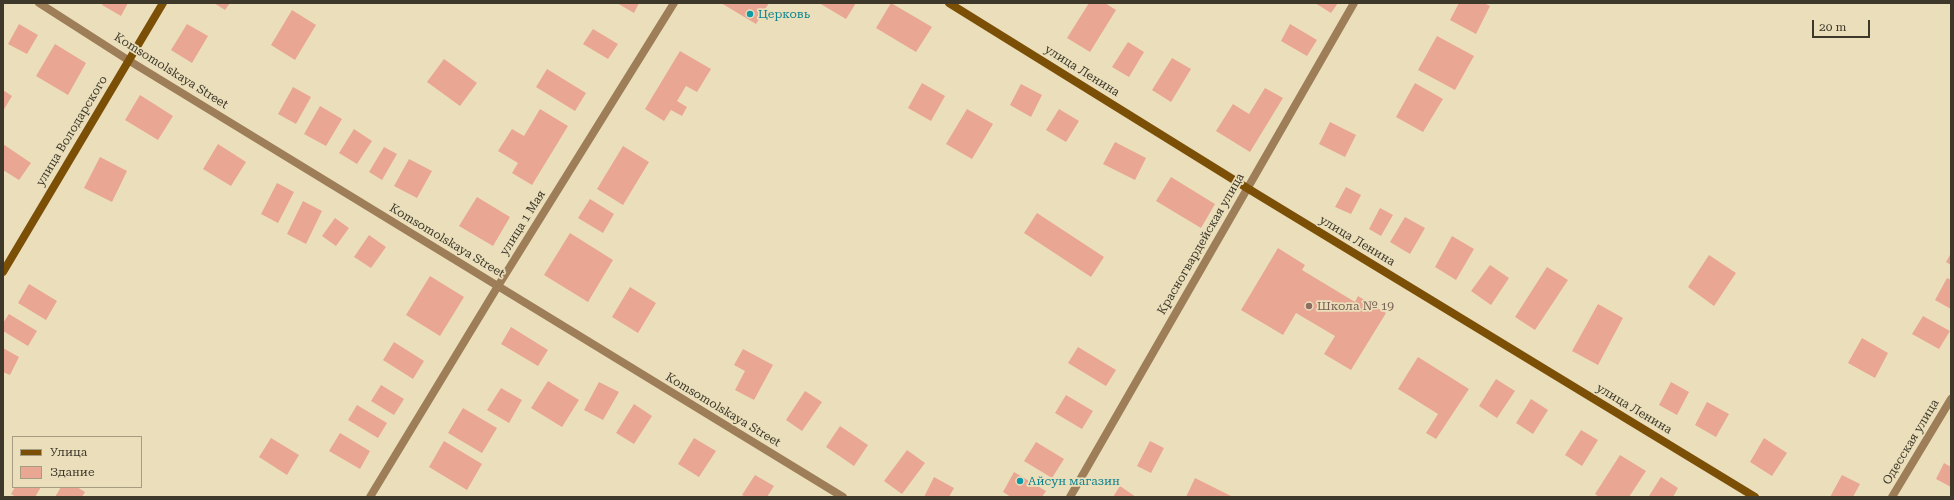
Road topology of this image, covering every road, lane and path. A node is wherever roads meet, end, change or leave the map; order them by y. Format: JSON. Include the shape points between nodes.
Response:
{"nodes":[{"id":1,"x":39,"y":3,"type":"edge"},
{"id":2,"x":163,"y":3,"type":"edge"},
{"id":3,"x":674,"y":3,"type":"edge"},
{"id":4,"x":949,"y":3,"type":"edge"},
{"id":5,"x":1354,"y":3,"type":"edge"},
{"id":6,"x":128,"y":60,"type":"junction"},
{"id":7,"x":1247,"y":188,"type":"junction"},
{"id":8,"x":3,"y":272,"type":"edge"},
{"id":9,"x":498,"y":286,"type":"junction"},
{"id":10,"x":1951,"y":399,"type":"edge"},
{"id":11,"x":370,"y":497,"type":"edge"},
{"id":12,"x":843,"y":497,"type":"edge"},
{"id":13,"x":1070,"y":497,"type":"edge"},
{"id":14,"x":1755,"y":497,"type":"edge"},
{"id":15,"x":1892,"y":497,"type":"edge"}],
"edges":[{"from":1,"to":6,"type":"street","name":"Komsomolskaya Street"},
{"from":2,"to":6,"type":"street","name":"улица Володарского"},
{"from":3,"to":9,"type":"street","name":"улица 1 Мая"},
{"from":4,"to":7,"type":"street","name":"улица Ленина"},
{"from":5,"to":7,"type":"street","name":"Красногвардейская улица"},
{"from":6,"to":8,"type":"street","name":"улица Володарского"},
{"from":6,"to":9,"type":"street","name":"Komsomolskaya Street"},
{"from":7,"to":13,"type":"street","name":"Красногвардейская улица"},
{"from":7,"to":14,"type":"street","name":"улица Ленина"},
{"from":9,"to":11,"type":"street","name":"улица 1 Мая"},
{"from":9,"to":12,"type":"street","name":"Komsomolskaya Street"},
{"from":10,"to":15,"type":"street","name":"Одесская улица"}]}
